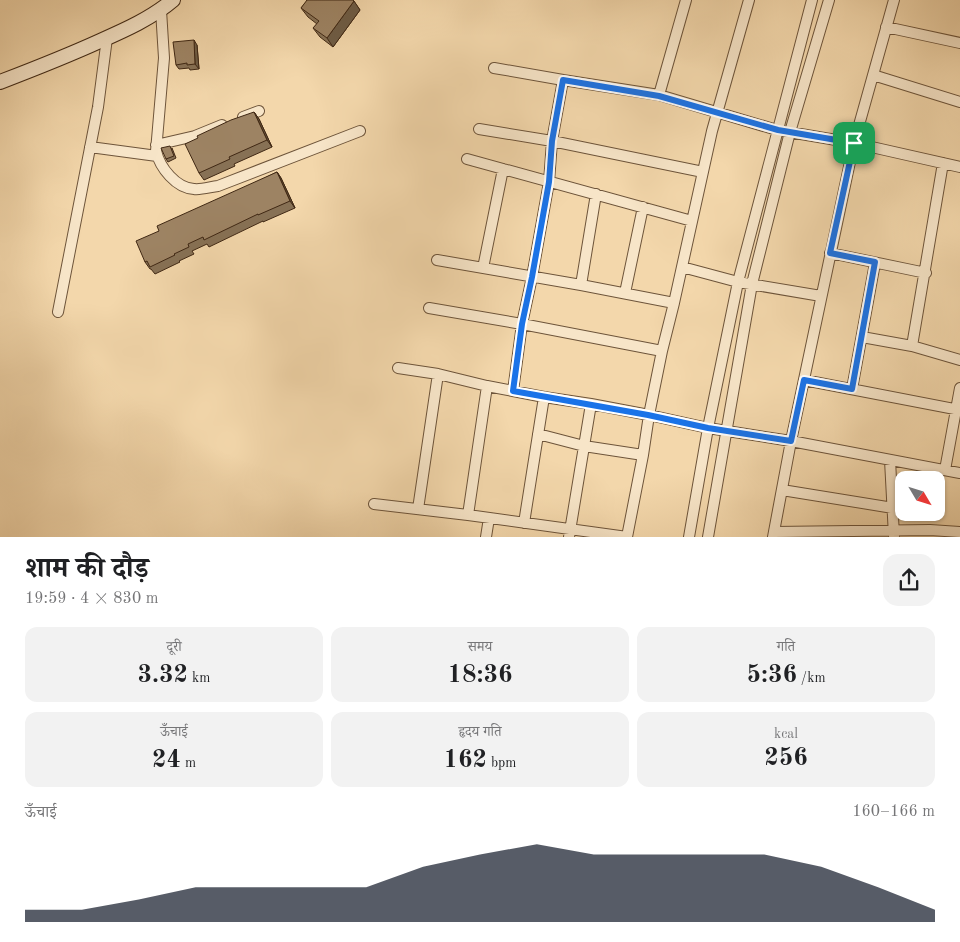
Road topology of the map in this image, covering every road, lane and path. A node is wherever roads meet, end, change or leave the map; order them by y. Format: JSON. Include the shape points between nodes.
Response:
{"nodes":[{"id":1,"x":173,"y":0,"type":"edge"},
{"id":2,"x":686,"y":0,"type":"edge"},
{"id":3,"x":749,"y":0,"type":"edge"},
{"id":4,"x":812,"y":0,"type":"edge"},
{"id":5,"x":829,"y":0,"type":"edge"},
{"id":6,"x":894,"y":0,"type":"edge"},
{"id":7,"x":161,"y":10,"type":"junction"},
{"id":8,"x":886,"y":27,"type":"junction"},
{"id":9,"x":107,"y":38,"type":"junction"},
{"id":10,"x":960,"y":43,"type":"edge"},
{"id":11,"x":494,"y":68,"type":"dead end"},
{"id":12,"x":873,"y":75,"type":"junction"},
{"id":13,"x":563,"y":80,"type":"junction"},
{"id":14,"x":0,"y":82,"type":"edge"},
{"id":15,"x":659,"y":96,"type":"junction"},
{"id":16,"x":960,"y":102,"type":"edge"},
{"id":17,"x":258,"y":111,"type":"dead end"},
{"id":18,"x":718,"y":112,"type":"junction"},
{"id":19,"x":479,"y":129,"type":"dead end"},
{"id":20,"x":778,"y":130,"type":"junction"},
{"id":21,"x":360,"y":131,"type":"dead end"},
{"id":22,"x":790,"y":132,"type":"junction"},
{"id":23,"x":552,"y":141,"type":"junction"},
{"id":24,"x":854,"y":143,"type":"junction"},
{"id":25,"x":156,"y":145,"type":"junction"},
{"id":26,"x":90,"y":146,"type":"junction"},
{"id":27,"x":157,"y":156,"type":"junction"},
{"id":28,"x":467,"y":159,"type":"dead end"},
{"id":29,"x":944,"y":163,"type":"junction"},
{"id":30,"x":960,"y":167,"type":"edge"},
{"id":31,"x":503,"y":169,"type":"junction"},
{"id":32,"x":703,"y":172,"type":"junction"},
{"id":33,"x":549,"y":182,"type":"junction"},
{"id":34,"x":596,"y":194,"type":"junction"},
{"id":35,"x":643,"y":207,"type":"junction"},
{"id":36,"x":692,"y":221,"type":"junction"},
{"id":37,"x":830,"y":253,"type":"junction"},
{"id":38,"x":437,"y":260,"type":"dead end"},
{"id":39,"x":875,"y":262,"type":"junction"},
{"id":40,"x":682,"y":267,"type":"junction"},
{"id":41,"x":483,"y":268,"type":"junction"},
{"id":42,"x":926,"y":272,"type":"junction"},
{"id":43,"x":532,"y":277,"type":"junction"},
{"id":44,"x":738,"y":282,"type":"junction"},
{"id":45,"x":752,"y":284,"type":"junction"},
{"id":46,"x":581,"y":285,"type":"junction"},
{"id":47,"x":625,"y":293,"type":"junction"},
{"id":48,"x":821,"y":296,"type":"junction"},
{"id":49,"x":674,"y":303,"type":"junction"},
{"id":50,"x":429,"y":308,"type":"dead end"},
{"id":51,"x":58,"y":312,"type":"dead end"},
{"id":52,"x":522,"y":324,"type":"junction"},
{"id":53,"x":862,"y":337,"type":"junction"},
{"id":54,"x":912,"y":346,"type":"junction"},
{"id":55,"x":662,"y":351,"type":"junction"},
{"id":56,"x":960,"y":360,"type":"edge"},
{"id":57,"x":398,"y":368,"type":"dead end"},
{"id":58,"x":438,"y":374,"type":"junction"},
{"id":59,"x":804,"y":380,"type":"junction"},
{"id":60,"x":487,"y":386,"type":"junction"},
{"id":61,"x":960,"y":388,"type":"edge"},
{"id":62,"x":852,"y":389,"type":"junction"},
{"id":63,"x":513,"y":391,"type":"junction"},
{"id":64,"x":544,"y":397,"type":"junction"},
{"id":65,"x":591,"y":404,"type":"junction"},
{"id":66,"x":958,"y":410,"type":"edge"},
{"id":67,"x":648,"y":415,"type":"junction"},
{"id":68,"x":708,"y":428,"type":"junction"},
{"id":69,"x":726,"y":431,"type":"junction"},
{"id":70,"x":538,"y":434,"type":"junction"},
{"id":71,"x":791,"y":441,"type":"junction"},
{"id":72,"x":584,"y":446,"type":"junction"},
{"id":73,"x":643,"y":455,"type":"junction"},
{"id":74,"x":890,"y":460,"type":"junction"},
{"id":75,"x":945,"y":470,"type":"junction"},
{"id":76,"x":960,"y":473,"type":"edge"},
{"id":77,"x":782,"y":490,"type":"junction"},
{"id":78,"x":374,"y":504,"type":"dead end"},
{"id":79,"x":894,"y":508,"type":"junction"},
{"id":80,"x":418,"y":509,"type":"junction"},
{"id":81,"x":468,"y":515,"type":"junction"},
{"id":82,"x":489,"y":518,"type":"junction"},
{"id":83,"x":524,"y":523,"type":"junction"},
{"id":84,"x":960,"y":532,"type":"edge"},
{"id":85,"x":570,"y":533,"type":"edge"},
{"id":86,"x":894,"y":534,"type":"edge"},
{"id":87,"x":930,"y":534,"type":"edge"},
{"id":88,"x":773,"y":535,"type":"edge"},
{"id":89,"x":486,"y":537,"type":"edge"},
{"id":90,"x":627,"y":537,"type":"edge"},
{"id":91,"x":689,"y":537,"type":"edge"},
{"id":92,"x":708,"y":537,"type":"edge"}],
"edges":[{"from":1,"to":7,"type":"street"},
{"from":2,"to":15,"type":"street"},
{"from":3,"to":18,"type":"street"},
{"from":4,"to":20,"type":"street"},
{"from":5,"to":22,"type":"street"},
{"from":6,"to":8,"type":"street"},
{"from":7,"to":9,"type":"street"},
{"from":7,"to":25,"type":"street","via":[[164,58]]},
{"from":8,"to":10,"type":"street"},
{"from":8,"to":12,"type":"street"},
{"from":9,"to":14,"type":"street"},
{"from":9,"to":26,"type":"street"},
{"from":11,"to":13,"type":"street"},
{"from":12,"to":16,"type":"street"},
{"from":12,"to":24,"type":"street"},
{"from":13,"to":15,"type":"street"},
{"from":13,"to":23,"type":"street"},
{"from":15,"to":18,"type":"street"},
{"from":17,"to":25,"type":"street","via":[[194,136]]},
{"from":18,"to":20,"type":"street"},
{"from":18,"to":32,"type":"street"},
{"from":19,"to":23,"type":"street"},
{"from":20,"to":22,"type":"street"},
{"from":20,"to":44,"type":"street"},
{"from":21,"to":27,"type":"street","via":[[218,186],[195,190],[175,181]]},
{"from":22,"to":24,"type":"street"},
{"from":22,"to":45,"type":"street"},
{"from":23,"to":32,"type":"street"},
{"from":23,"to":33,"type":"street"},
{"from":24,"to":29,"type":"street"},
{"from":24,"to":37,"type":"street"},
{"from":25,"to":27,"type":"street"},
{"from":26,"to":27,"type":"street"},
{"from":26,"to":51,"type":"street"},
{"from":28,"to":31,"type":"street"},
{"from":29,"to":30,"type":"street"},
{"from":29,"to":42,"type":"street"},
{"from":31,"to":33,"type":"street"},
{"from":31,"to":41,"type":"street"},
{"from":32,"to":36,"type":"street"},
{"from":33,"to":34,"type":"street"},
{"from":33,"to":43,"type":"street"},
{"from":34,"to":35,"type":"street"},
{"from":34,"to":46,"type":"street"},
{"from":35,"to":36,"type":"street"},
{"from":35,"to":47,"type":"street"},
{"from":36,"to":40,"type":"street"},
{"from":37,"to":39,"type":"street"},
{"from":37,"to":48,"type":"street"},
{"from":38,"to":41,"type":"street"},
{"from":39,"to":42,"type":"street"},
{"from":39,"to":53,"type":"street"},
{"from":40,"to":44,"type":"street"},
{"from":40,"to":49,"type":"street"},
{"from":41,"to":43,"type":"street"},
{"from":42,"to":54,"type":"street"},
{"from":43,"to":46,"type":"street"},
{"from":43,"to":52,"type":"street"},
{"from":44,"to":45,"type":"street"},
{"from":44,"to":68,"type":"street"},
{"from":45,"to":48,"type":"street"},
{"from":45,"to":69,"type":"street"},
{"from":46,"to":47,"type":"street"},
{"from":47,"to":49,"type":"street"},
{"from":48,"to":59,"type":"street"},
{"from":49,"to":55,"type":"street"},
{"from":50,"to":52,"type":"street"},
{"from":52,"to":55,"type":"street"},
{"from":52,"to":63,"type":"street"},
{"from":53,"to":54,"type":"street"},
{"from":53,"to":62,"type":"street"},
{"from":54,"to":56,"type":"street"},
{"from":55,"to":67,"type":"street"},
{"from":57,"to":58,"type":"street"},
{"from":58,"to":60,"type":"street"},
{"from":58,"to":80,"type":"street"},
{"from":59,"to":62,"type":"street"},
{"from":59,"to":71,"type":"street"},
{"from":60,"to":63,"type":"street"},
{"from":60,"to":81,"type":"street"},
{"from":61,"to":66,"type":"street"},
{"from":62,"to":66,"type":"street"},
{"from":63,"to":64,"type":"street"},
{"from":64,"to":65,"type":"street"},
{"from":64,"to":70,"type":"street"},
{"from":65,"to":67,"type":"street"},
{"from":65,"to":72,"type":"street"},
{"from":66,"to":75,"type":"street"},
{"from":67,"to":68,"type":"street"},
{"from":67,"to":73,"type":"street"},
{"from":68,"to":69,"type":"street"},
{"from":68,"to":91,"type":"street"},
{"from":69,"to":71,"type":"street"},
{"from":69,"to":92,"type":"street"},
{"from":70,"to":72,"type":"street"},
{"from":70,"to":83,"type":"street"},
{"from":71,"to":74,"type":"street"},
{"from":71,"to":77,"type":"street"},
{"from":72,"to":73,"type":"street"},
{"from":72,"to":85,"type":"street"},
{"from":73,"to":90,"type":"street"},
{"from":74,"to":75,"type":"street"},
{"from":74,"to":79,"type":"street"},
{"from":75,"to":76,"type":"street"},
{"from":77,"to":79,"type":"street"},
{"from":77,"to":88,"type":"street"},
{"from":78,"to":80,"type":"street"},
{"from":79,"to":86,"type":"street"},
{"from":80,"to":81,"type":"street"},
{"from":81,"to":82,"type":"street"},
{"from":82,"to":83,"type":"street"},
{"from":82,"to":89,"type":"street"},
{"from":83,"to":85,"type":"street"},
{"from":84,"to":87,"type":"street"},
{"from":85,"to":90,"type":"street"},
{"from":86,"to":87,"type":"street"},
{"from":86,"to":88,"type":"street"}]}
